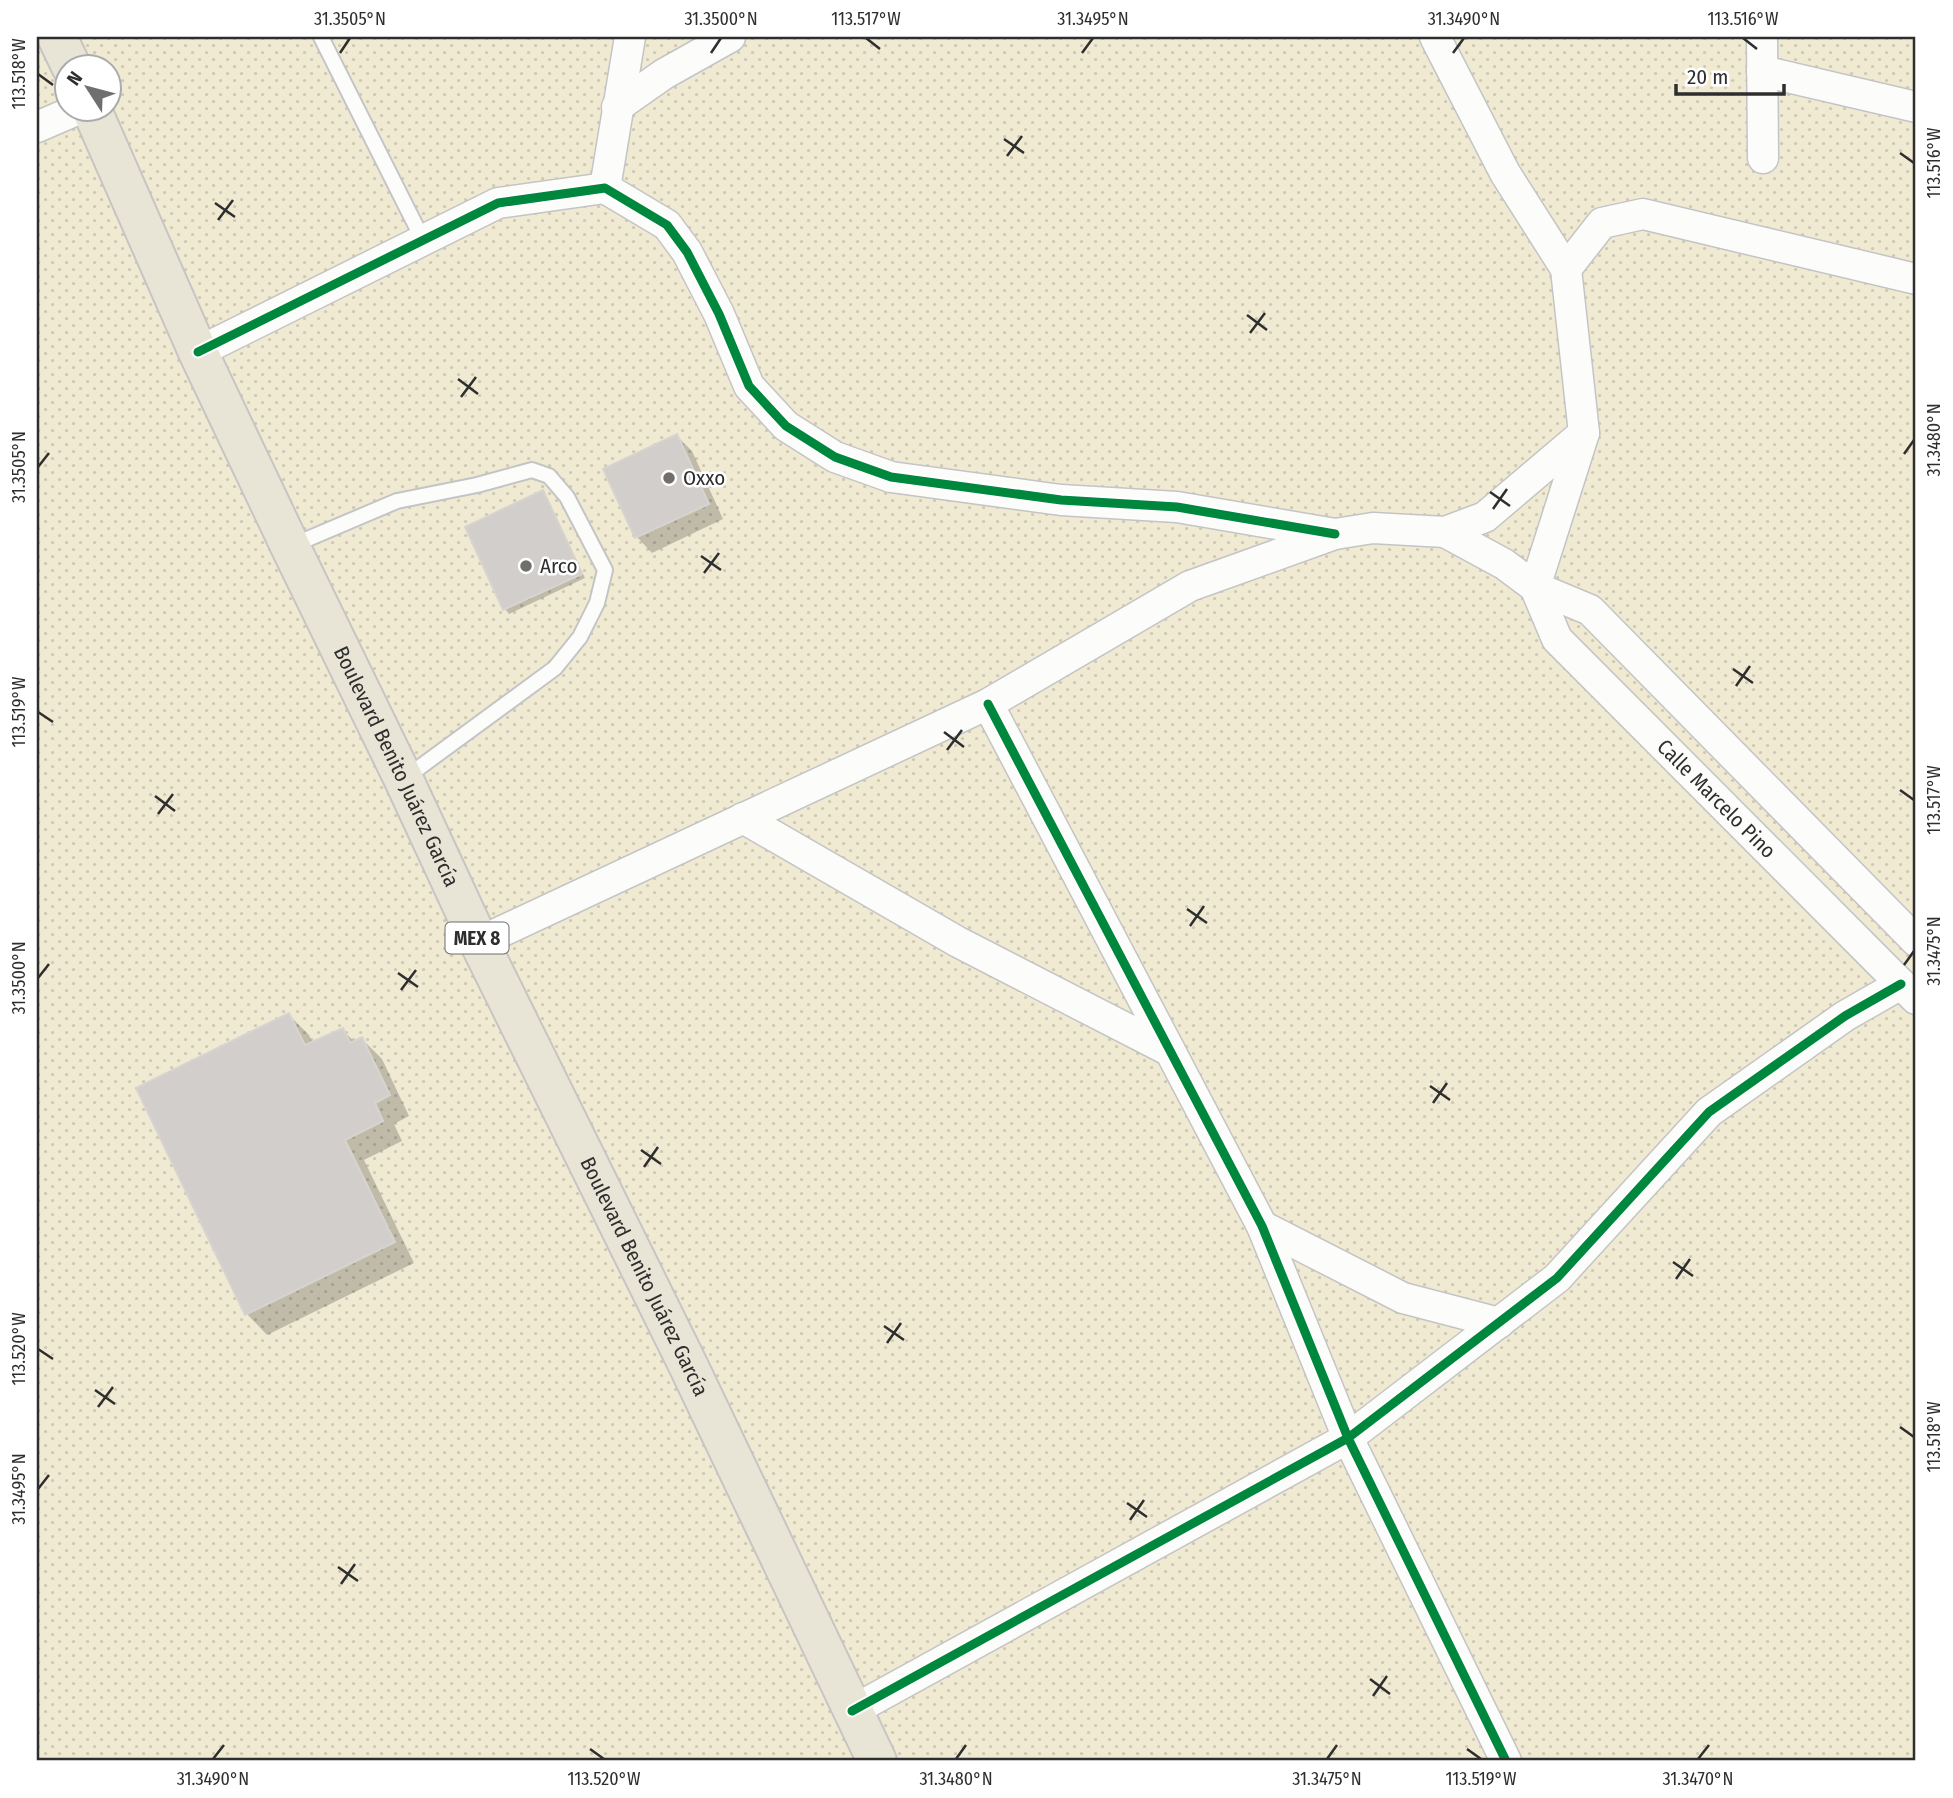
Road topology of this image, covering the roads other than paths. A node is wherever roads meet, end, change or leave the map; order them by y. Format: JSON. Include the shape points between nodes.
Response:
{"nodes":[{"id":1,"x":321,"y":37,"type":"edge"},
{"id":2,"x":630,"y":37,"type":"edge"},
{"id":3,"x":730,"y":37,"type":"edge"},
{"id":4,"x":1435,"y":37,"type":"edge"},
{"id":5,"x":1762,"y":37,"type":"edge"},
{"id":6,"x":1762,"y":71,"type":"junction"},
{"id":7,"x":617,"y":107,"type":"junction"},
{"id":8,"x":1916,"y":107,"type":"edge"},
{"id":9,"x":97,"y":122,"type":"edge"},
{"id":10,"x":1763,"y":158,"type":"dead end"},
{"id":11,"x":605,"y":188,"type":"junction"},
{"id":12,"x":423,"y":240,"type":"junction"},
{"id":13,"x":1566,"y":269,"type":"junction"},
{"id":14,"x":1916,"y":279,"type":"edge"},
{"id":15,"x":198,"y":352,"type":"junction"},
{"id":16,"x":1584,"y":433,"type":"junction"},
{"id":17,"x":1445,"y":532,"type":"junction"},
{"id":18,"x":1335,"y":534,"type":"junction"},
{"id":19,"x":290,"y":546,"type":"junction"},
{"id":20,"x":1535,"y":587,"type":"junction"},
{"id":21,"x":988,"y":704,"type":"junction"},
{"id":22,"x":403,"y":778,"type":"junction"},
{"id":23,"x":743,"y":818,"type":"junction"},
{"id":24,"x":1916,"y":941,"type":"edge"},
{"id":25,"x":479,"y":942,"type":"junction"},
{"id":26,"x":1908,"y":992,"type":"edge"},
{"id":27,"x":1170,"y":1051,"type":"junction"},
{"id":28,"x":1262,"y":1226,"type":"junction"},
{"id":29,"x":1499,"y":1323,"type":"junction"},
{"id":30,"x":1348,"y":1438,"type":"junction"},
{"id":31,"x":852,"y":1711,"type":"junction"},
{"id":32,"x":877,"y":1761,"type":"edge"},
{"id":33,"x":1506,"y":1761,"type":"edge"}],
"edges":[{"from":1,"to":12,"type":"lane"},
{"from":2,"to":7,"type":"street"},
{"from":3,"to":7,"type":"street","via":[[663,74]]},
{"from":4,"to":13,"type":"street","via":[[1505,173]]},
{"from":5,"to":6,"type":"street"},
{"from":6,"to":8,"type":"street"},
{"from":6,"to":10,"type":"street"},
{"from":7,"to":11,"type":"street"},
{"from":9,"to":15,"type":"main road","name":"Boulevard Benito Juárez García","number":"MEX 8"},
{"from":11,"to":12,"type":"street","via":[[498,203]]},
{"from":11,"to":18,"type":"street","via":[[667,225],[687,252],[749,386],[786,426],[835,457],[891,477],[1062,500],[1177,507]]},
{"from":12,"to":15,"type":"street"},
{"from":13,"to":14,"type":"street","via":[[1602,223],[1643,214]]},
{"from":13,"to":16,"type":"street"},
{"from":15,"to":19,"type":"main road","name":"Boulevard Benito Juárez García","number":"MEX 8"},
{"from":16,"to":17,"type":"street","via":[[1485,517]]},
{"from":16,"to":20,"type":"street"},
{"from":17,"to":18,"type":"street","via":[[1373,528]]},
{"from":17,"to":20,"type":"street","name":"Calle Marcelo Pino"},
{"from":18,"to":21,"type":"street","via":[[1190,586]]},
{"from":19,"to":22,"type":"main road","name":"Boulevard Benito Juárez García","number":"MEX 8"},
{"from":19,"to":22,"type":"lane","via":[[397,501],[532,470],[549,476],[567,497],[605,570],[597,603],[580,637],[555,668]]},
{"from":20,"to":24,"type":"street","name":"Calle Marcelo Pino","via":[[1590,610]]},
{"from":20,"to":26,"type":"street","name":"Calle Marcelo Pino","via":[[1557,639]]},
{"from":21,"to":23,"type":"street"},
{"from":21,"to":27,"type":"street"},
{"from":22,"to":25,"type":"main road","name":"Boulevard Benito Juárez García","number":"MEX 8"},
{"from":23,"to":25,"type":"street"},
{"from":23,"to":27,"type":"street","via":[[958,942]]},
{"from":25,"to":31,"type":"main road","name":"Boulevard Benito Juárez García","number":"MEX 8"},
{"from":26,"to":29,"type":"street","via":[[1845,1016],[1709,1112],[1557,1278]]},
{"from":27,"to":28,"type":"street"},
{"from":28,"to":29,"type":"street","via":[[1403,1298]]},
{"from":28,"to":30,"type":"street"},
{"from":29,"to":30,"type":"street"},
{"from":30,"to":31,"type":"street"},
{"from":30,"to":33,"type":"street"},
{"from":31,"to":32,"type":"main road","name":"Boulevard Benito Juárez García","number":"MEX 8"}]}
